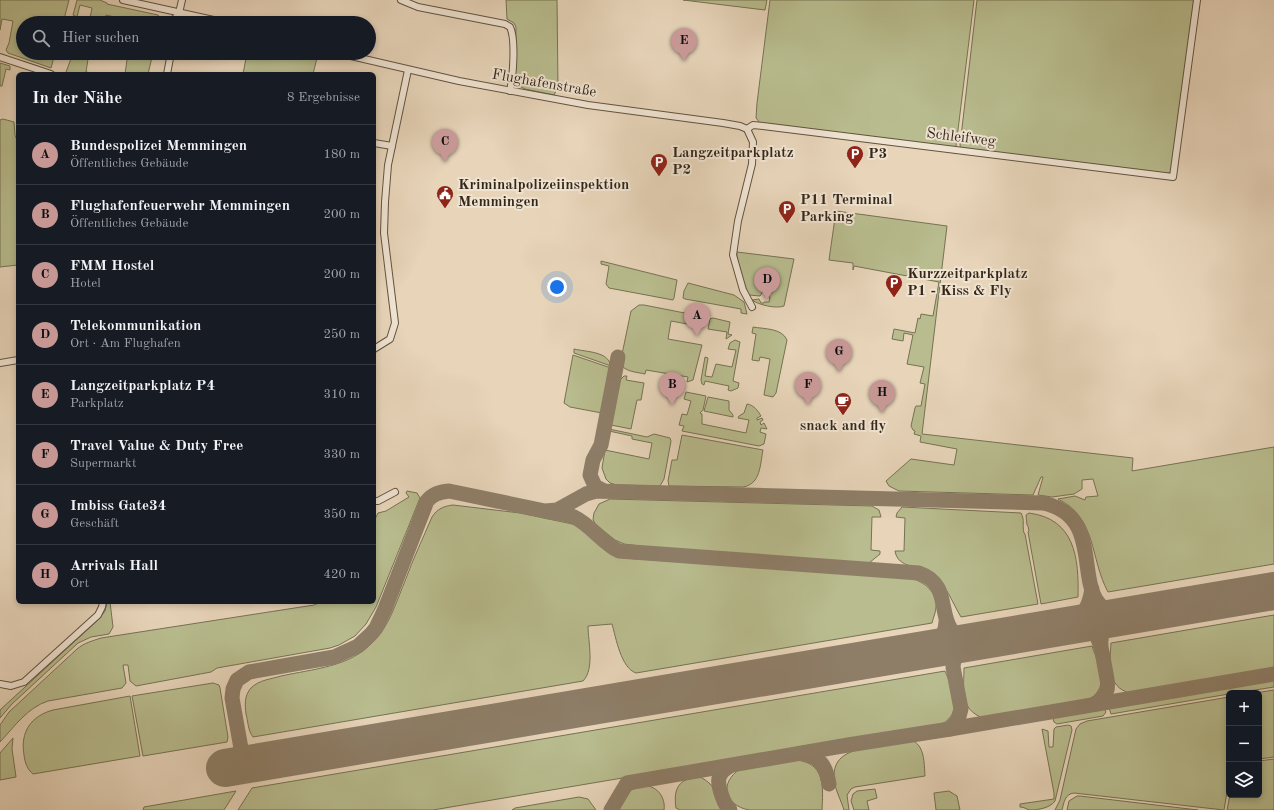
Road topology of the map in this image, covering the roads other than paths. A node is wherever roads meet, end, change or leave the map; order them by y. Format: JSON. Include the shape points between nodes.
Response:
{"nodes":[{"id":1,"x":123,"y":0,"type":"edge"},
{"id":2,"x":182,"y":0,"type":"edge"},
{"id":3,"x":401,"y":0,"type":"edge"},
{"id":4,"x":1197,"y":0,"type":"edge"},
{"id":5,"x":179,"y":13,"type":"junction"},
{"id":6,"x":177,"y":16,"type":"edge"},
{"id":7,"x":179,"y":16,"type":"edge"},
{"id":8,"x":193,"y":16,"type":"edge"},
{"id":9,"x":0,"y":57,"type":"edge"},
{"id":10,"x":170,"y":60,"type":"edge"},
{"id":11,"x":367,"y":60,"type":"edge"},
{"id":12,"x":408,"y":70,"type":"junction"},
{"id":13,"x":45,"y":72,"type":"edge"},
{"id":14,"x":167,"y":72,"type":"edge"},
{"id":15,"x":510,"y":91,"type":"junction"},
{"id":16,"x":747,"y":130,"type":"junction"},
{"id":17,"x":376,"y":143,"type":"edge"},
{"id":18,"x":392,"y":146,"type":"junction"},
{"id":19,"x":752,"y":307,"type":"dead end"},
{"id":20,"x":376,"y":348,"type":"edge"},
{"id":21,"x":16,"y":360,"type":"edge"},
{"id":22,"x":0,"y":363,"type":"edge"},
{"id":23,"x":395,"y":492,"type":"dead end"},
{"id":24,"x":376,"y":501,"type":"edge"},
{"id":25,"x":103,"y":604,"type":"edge"},
{"id":26,"x":0,"y":684,"type":"edge"}],
"edges":[{"from":1,"to":5,"type":"street"},
{"from":2,"to":5,"type":"street"},
{"from":3,"to":15,"type":"street","via":[[418,7],[510,27],[513,51]]},
{"from":4,"to":16,"type":"street","name":"Schleifweg","via":[[1173,177],[758,126],[750,126]]},
{"from":5,"to":6,"type":"street"},
{"from":5,"to":7,"type":"street"},
{"from":5,"to":8,"type":"street"},
{"from":9,"to":13,"type":"street"},
{"from":10,"to":14,"type":"street"},
{"from":11,"to":12,"type":"street","name":"Flughafenstraße"},
{"from":12,"to":15,"type":"street","name":"Flughafenstraße"},
{"from":12,"to":18,"type":"street"},
{"from":15,"to":16,"type":"street","name":"Flughafenstraße","via":[[594,106],[723,123]]},
{"from":16,"to":19,"type":"street","via":[[754,142],[754,152],[733,255],[743,290]]},
{"from":17,"to":18,"type":"street"},
{"from":18,"to":20,"type":"street","via":[[386,178],[384,233],[395,323],[390,339]]},
{"from":21,"to":22,"type":"street"},
{"from":23,"to":24,"type":"street"},
{"from":25,"to":26,"type":"street","via":[[98,615],[24,682],[11,686]]}]}
